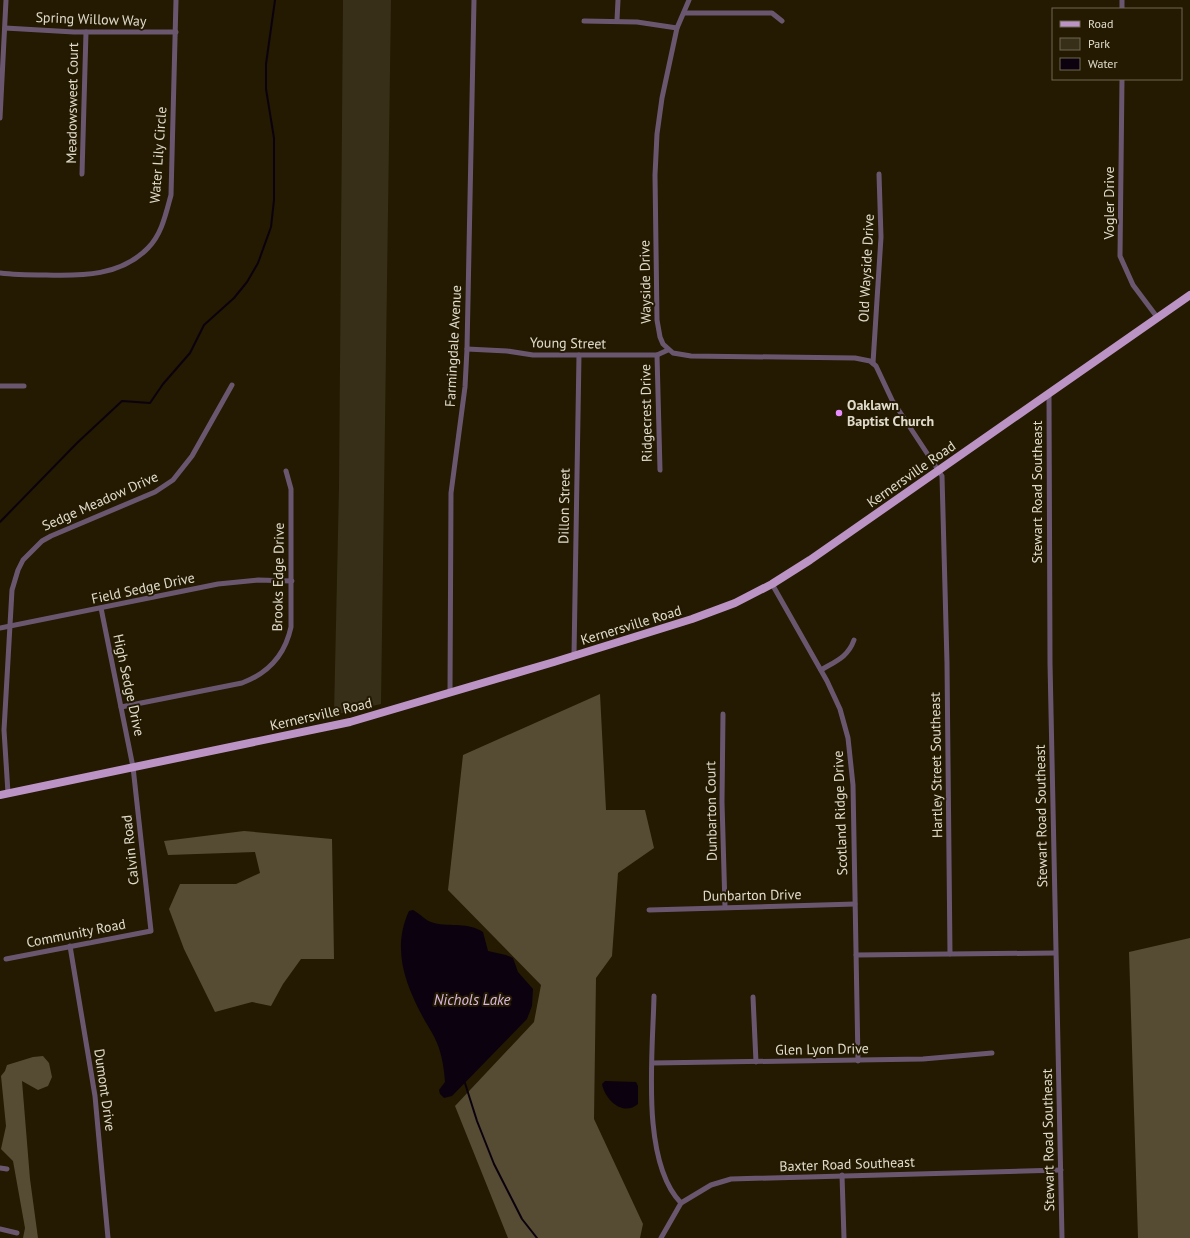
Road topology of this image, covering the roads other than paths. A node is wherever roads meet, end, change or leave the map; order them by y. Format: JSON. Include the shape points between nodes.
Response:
{"nodes":[{"id":1,"x":6,"y":0,"type":"edge"},
{"id":2,"x":176,"y":0,"type":"edge"},
{"id":3,"x":474,"y":0,"type":"edge"},
{"id":4,"x":618,"y":0,"type":"edge"},
{"id":5,"x":689,"y":0,"type":"edge"},
{"id":6,"x":684,"y":13,"type":"junction"},
{"id":7,"x":617,"y":20,"type":"junction"},
{"id":8,"x":584,"y":21,"type":"dead end"},
{"id":9,"x":782,"y":21,"type":"dead end"},
{"id":10,"x":5,"y":28,"type":"junction"},
{"id":11,"x":677,"y":28,"type":"junction"},
{"id":12,"x":86,"y":32,"type":"junction"},
{"id":13,"x":176,"y":32,"type":"junction"},
{"id":14,"x":1122,"y":80,"type":"edge"},
{"id":15,"x":0,"y":118,"type":"edge"},
{"id":16,"x":82,"y":174,"type":"dead end"},
{"id":17,"x":879,"y":174,"type":"dead end"},
{"id":18,"x":0,"y":273,"type":"edge"},
{"id":19,"x":1190,"y":295,"type":"edge"},
{"id":20,"x":1157,"y":317,"type":"junction"},
{"id":21,"x":468,"y":349,"type":"junction"},
{"id":22,"x":668,"y":350,"type":"junction"},
{"id":23,"x":579,"y":355,"type":"junction"},
{"id":24,"x":657,"y":355,"type":"junction"},
{"id":25,"x":873,"y":363,"type":"junction"},
{"id":26,"x":232,"y":385,"type":"dead end"},
{"id":27,"x":0,"y":386,"type":"edge"},
{"id":28,"x":24,"y":386,"type":"dead end"},
{"id":29,"x":1049,"y":394,"type":"junction"},
{"id":30,"x":660,"y":470,"type":"dead end"},
{"id":31,"x":286,"y":471,"type":"dead end"},
{"id":32,"x":939,"y":471,"type":"junction"},
{"id":33,"x":292,"y":581,"type":"junction"},
{"id":34,"x":772,"y":584,"type":"junction"},
{"id":35,"x":101,"y":608,"type":"junction"},
{"id":36,"x":10,"y":626,"type":"junction"},
{"id":37,"x":0,"y":628,"type":"edge"},
{"id":38,"x":854,"y":640,"type":"dead end"},
{"id":39,"x":574,"y":656,"type":"junction"},
{"id":40,"x":821,"y":670,"type":"junction"},
{"id":41,"x":450,"y":693,"type":"junction"},
{"id":42,"x":121,"y":707,"type":"junction"},
{"id":43,"x":723,"y":714,"type":"dead end"},
{"id":44,"x":133,"y":767,"type":"junction"},
{"id":45,"x":4,"y":794,"type":"edge"},
{"id":46,"x":855,"y":904,"type":"junction"},
{"id":47,"x":725,"y":907,"type":"junction"},
{"id":48,"x":649,"y":910,"type":"dead end"},
{"id":49,"x":151,"y":931,"type":"joint"},
{"id":50,"x":70,"y":946,"type":"junction"},
{"id":51,"x":1055,"y":953,"type":"junction"},
{"id":52,"x":950,"y":954,"type":"junction"},
{"id":53,"x":856,"y":955,"type":"junction"},
{"id":54,"x":6,"y":959,"type":"dead end"},
{"id":55,"x":654,"y":996,"type":"dead end"},
{"id":56,"x":754,"y":997,"type":"dead end"},
{"id":57,"x":992,"y":1053,"type":"dead end"},
{"id":58,"x":858,"y":1060,"type":"junction"},
{"id":59,"x":756,"y":1062,"type":"junction"},
{"id":60,"x":653,"y":1063,"type":"junction"},
{"id":61,"x":0,"y":1168,"type":"edge"},
{"id":62,"x":7,"y":1169,"type":"dead end"},
{"id":63,"x":1061,"y":1170,"type":"junction"},
{"id":64,"x":842,"y":1175,"type":"junction"},
{"id":65,"x":681,"y":1203,"type":"junction"},
{"id":66,"x":0,"y":1229,"type":"edge"},
{"id":67,"x":17,"y":1233,"type":"dead end"},
{"id":68,"x":108,"y":1238,"type":"edge"},
{"id":69,"x":661,"y":1238,"type":"edge"},
{"id":70,"x":844,"y":1238,"type":"edge"},
{"id":71,"x":1062,"y":1238,"type":"edge"}],
"edges":[{"from":1,"to":10,"type":"street"},
{"from":2,"to":13,"type":"street","name":"Water Lily Circle"},
{"from":3,"to":21,"type":"street","name":"Farmingdale Avenue"},
{"from":4,"to":7,"type":"street"},
{"from":5,"to":6,"type":"street","name":"Wayside Drive"},
{"from":6,"to":9,"type":"street","via":[[772,13]]},
{"from":6,"to":11,"type":"street","name":"Wayside Drive"},
{"from":7,"to":8,"type":"street"},
{"from":7,"to":11,"type":"street","via":[[655,23]]},
{"from":10,"to":12,"type":"street","name":"Spring Willow Way"},
{"from":10,"to":15,"type":"street"},
{"from":11,"to":22,"type":"street","name":"Wayside Drive","via":[[662,98],[656,154],[657,320],[660,337]]},
{"from":12,"to":13,"type":"street","name":"Spring Willow Way"},
{"from":12,"to":16,"type":"street","name":"Meadowsweet Court"},
{"from":13,"to":18,"type":"street","name":"Water Lily Circle","via":[[171,195],[162,226],[148,248],[118,268],[92,274]]},
{"from":14,"to":20,"type":"street","name":"Vogler Drive","via":[[1120,256],[1133,285]]},
{"from":17,"to":25,"type":"street","name":"Old Wayside Drive","via":[[881,237]]},
{"from":19,"to":20,"type":"main road","name":"Kernersville Road"},
{"from":20,"to":29,"type":"main road","name":"Kernersville Road"},
{"from":21,"to":23,"type":"street","name":"Young Street","via":[[533,355]]},
{"from":21,"to":41,"type":"street","name":"Farmingdale Avenue","via":[[451,493]]},
{"from":22,"to":24,"type":"street","name":"Young Street"},
{"from":22,"to":25,"type":"street","via":[[692,356],[855,358]]},
{"from":23,"to":24,"type":"street","name":"Young Street"},
{"from":23,"to":39,"type":"street","name":"Dillon Street"},
{"from":24,"to":30,"type":"street","name":"Ridgecrest Drive"},
{"from":25,"to":32,"type":"street","via":[[896,406]]},
{"from":26,"to":36,"type":"street","name":"Sedge Meadow Drive","via":[[190,461],[173,480],[155,492],[51,536],[28,553],[14,581]]},
{"from":27,"to":28,"type":"street"},
{"from":29,"to":32,"type":"main road","name":"Kernersville Road"},
{"from":29,"to":51,"type":"street","name":"Stewart Road Southeast"},
{"from":31,"to":33,"type":"street","name":"Brooks Edge Drive","via":[[291,490]]},
{"from":32,"to":34,"type":"main road","name":"Kernersville Road"},
{"from":32,"to":52,"type":"street","name":"Hartley Street Southeast","via":[[942,476],[947,663]]},
{"from":33,"to":35,"type":"street","name":"Field Sedge Drive","via":[[237,581]]},
{"from":33,"to":42,"type":"street","name":"Brooks Edge Drive","via":[[289,637],[280,655],[260,675],[242,683]]},
{"from":34,"to":39,"type":"main road","name":"Kernersville Road","via":[[735,603],[692,619]]},
{"from":34,"to":40,"type":"street","name":"Scotland Ridge Drive"},
{"from":35,"to":36,"type":"street","name":"Field Sedge Drive"},
{"from":35,"to":42,"type":"street","name":"High Sedge Drive"},
{"from":36,"to":37,"type":"street","name":"Field Sedge Drive"},
{"from":36,"to":45,"type":"street","name":"Sedge Meadow Drive","via":[[4,730]]},
{"from":38,"to":40,"type":"street","via":[[851,650],[846,655]]},
{"from":39,"to":41,"type":"main road","name":"Kernersville Road"},
{"from":40,"to":46,"type":"street","name":"Scotland Ridge Drive","via":[[840,709],[851,754]]},
{"from":41,"to":44,"type":"main road","name":"Kernersville Road","via":[[350,722]]},
{"from":42,"to":44,"type":"street","name":"High Sedge Drive"},
{"from":43,"to":47,"type":"street","name":"Dunbarton Court"},
{"from":44,"to":45,"type":"main road","name":"Kernersville Road"},
{"from":44,"to":49,"type":"street","name":"Calvin Road"},
{"from":46,"to":47,"type":"street","name":"Dunbarton Drive"},
{"from":46,"to":53,"type":"street","name":"Scotland Ridge Drive"},
{"from":47,"to":48,"type":"street","name":"Dunbarton Drive"},
{"from":49,"to":50,"type":"street","name":"Community Road"},
{"from":50,"to":54,"type":"street","name":"Community Road"},
{"from":50,"to":68,"type":"street","name":"Dumont Drive","via":[[95,1096]]},
{"from":51,"to":52,"type":"street"},
{"from":51,"to":63,"type":"street","name":"Stewart Road Southeast"},
{"from":52,"to":53,"type":"street"},
{"from":53,"to":58,"type":"street","name":"Scotland Ridge Drive"},
{"from":55,"to":60,"type":"street"},
{"from":56,"to":59,"type":"street"},
{"from":57,"to":58,"type":"street","name":"Glen Lyon Drive","via":[[929,1059]]},
{"from":58,"to":59,"type":"street","name":"Glen Lyon Drive"},
{"from":59,"to":60,"type":"street","name":"Glen Lyon Drive"},
{"from":60,"to":65,"type":"street","via":[[652,1119],[656,1145],[662,1169]]},
{"from":61,"to":62,"type":"street"},
{"from":63,"to":64,"type":"street","name":"Baxter Road Southeast"},
{"from":63,"to":71,"type":"street","name":"Stewart Road Southeast"},
{"from":64,"to":65,"type":"street","name":"Baxter Road Southeast","via":[[731,1180],[711,1185]]},
{"from":64,"to":70,"type":"street"},
{"from":65,"to":69,"type":"street","name":"Baxter Road Southeast"},
{"from":66,"to":67,"type":"street"}]}
